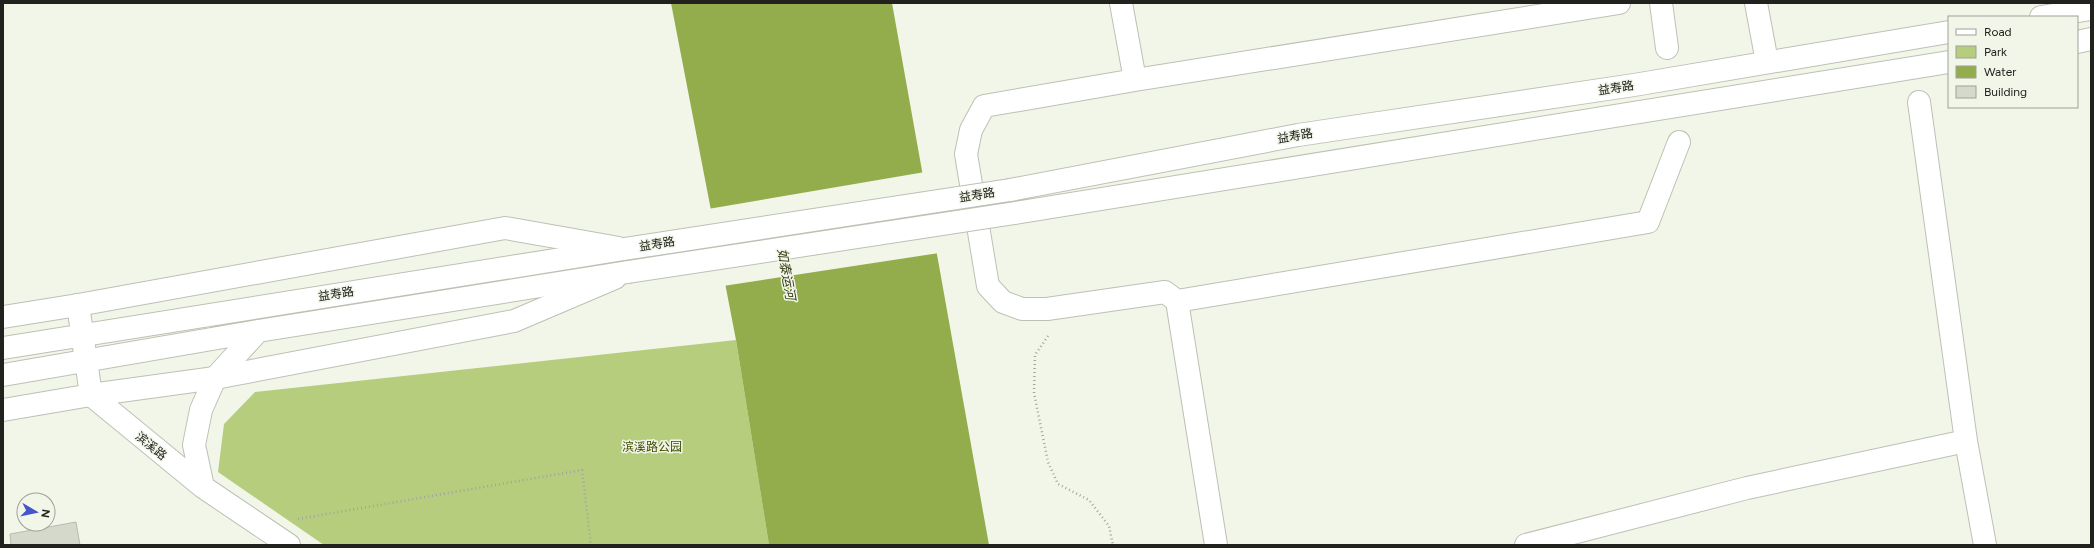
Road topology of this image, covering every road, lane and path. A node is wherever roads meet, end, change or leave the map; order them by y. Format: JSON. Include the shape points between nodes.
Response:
{"nodes":[{"id":1,"x":1121,"y":3,"type":"edge"},
{"id":2,"x":1619,"y":3,"type":"edge"},
{"id":3,"x":1661,"y":3,"type":"edge"},
{"id":4,"x":1756,"y":3,"type":"edge"},
{"id":5,"x":2091,"y":9,"type":"edge"},
{"id":6,"x":2047,"y":16,"type":"edge"},
{"id":7,"x":1948,"y":32,"type":"edge"},
{"id":8,"x":2091,"y":39,"type":"edge"},
{"id":9,"x":2078,"y":42,"type":"edge"},
{"id":10,"x":1667,"y":48,"type":"dead end"},
{"id":11,"x":1767,"y":62,"type":"junction"},
{"id":12,"x":1948,"y":62,"type":"edge"},
{"id":13,"x":1135,"y":80,"type":"junction"},
{"id":14,"x":1919,"y":102,"type":"dead end"},
{"id":15,"x":1679,"y":142,"type":"dead end"},
{"id":16,"x":624,"y":249,"type":"junction"},
{"id":17,"x":628,"y":272,"type":"junction"},
{"id":18,"x":1177,"y":301,"type":"junction"},
{"id":19,"x":78,"y":305,"type":"junction"},
{"id":20,"x":1070,"y":305,"type":"junction"},
{"id":21,"x":3,"y":317,"type":"edge"},
{"id":22,"x":258,"y":331,"type":"junction"},
{"id":23,"x":82,"y":334,"type":"junction"},
{"id":24,"x":3,"y":348,"type":"edge"},
{"id":25,"x":86,"y":361,"type":"junction"},
{"id":26,"x":3,"y":375,"type":"edge"},
{"id":27,"x":215,"y":378,"type":"junction"},
{"id":28,"x":90,"y":395,"type":"junction"},
{"id":29,"x":3,"y":410,"type":"edge"},
{"id":30,"x":1966,"y":441,"type":"junction"},
{"id":31,"x":202,"y":487,"type":"junction"},
{"id":32,"x":295,"y":520,"type":"dead end"},
{"id":33,"x":289,"y":545,"type":"edge"},
{"id":34,"x":591,"y":545,"type":"edge"},
{"id":35,"x":1114,"y":545,"type":"edge"},
{"id":36,"x":1216,"y":545,"type":"edge"},
{"id":37,"x":1526,"y":545,"type":"edge"},
{"id":38,"x":1985,"y":545,"type":"edge"}],
"edges":[{"from":1,"to":13,"type":"street"},
{"from":2,"to":13,"type":"street"},
{"from":3,"to":10,"type":"street"},
{"from":4,"to":11,"type":"street"},
{"from":5,"to":6,"type":"street"},
{"from":7,"to":11,"type":"street","name":"益寿路"},
{"from":8,"to":9,"type":"street"},
{"from":11,"to":16,"type":"street","name":"益寿路","bridge":true,"via":[[1634,85],[1298,135],[1010,190]]},
{"from":12,"to":17,"type":"street","name":"益寿路","bridge":true,"via":[[1015,213]]},
{"from":13,"to":20,"type":"street","via":[[984,106],[971,130],[966,154],[988,286],[1003,302],[1022,309],[1047,309]]},
{"from":14,"to":30,"type":"street"},
{"from":15,"to":18,"type":"street","via":[[1648,222]]},
{"from":16,"to":19,"type":"street","via":[[505,228]]},
{"from":16,"to":23,"type":"street","name":"益寿路"},
{"from":17,"to":22,"type":"street","name":"益寿路"},
{"from":17,"to":27,"type":"street","via":[[514,321]]},
{"from":18,"to":20,"type":"street","via":[[1165,292]]},
{"from":18,"to":36,"type":"street"},
{"from":19,"to":21,"type":"street"},
{"from":19,"to":23,"type":"street"},
{"from":20,"to":35,"type":"path","via":[[1035,355],[1034,393],[1048,462],[1058,484],[1089,500],[1109,526]]},
{"from":22,"to":25,"type":"street","name":"益寿路"},
{"from":22,"to":27,"type":"street"},
{"from":23,"to":24,"type":"street","name":"益寿路"},
{"from":23,"to":25,"type":"street"},
{"from":25,"to":26,"type":"street","name":"益寿路"},
{"from":25,"to":28,"type":"street"},
{"from":27,"to":28,"type":"street"},
{"from":27,"to":31,"type":"street","via":[[201,410],[194,445]]},
{"from":28,"to":29,"type":"street"},
{"from":28,"to":31,"type":"street","name":"滨溪路"},
{"from":30,"to":37,"type":"street","via":[[1747,488]]},
{"from":30,"to":38,"type":"street"},
{"from":31,"to":33,"type":"street","name":"滨溪路"},
{"from":32,"to":34,"type":"path","via":[[582,470]]}]}
